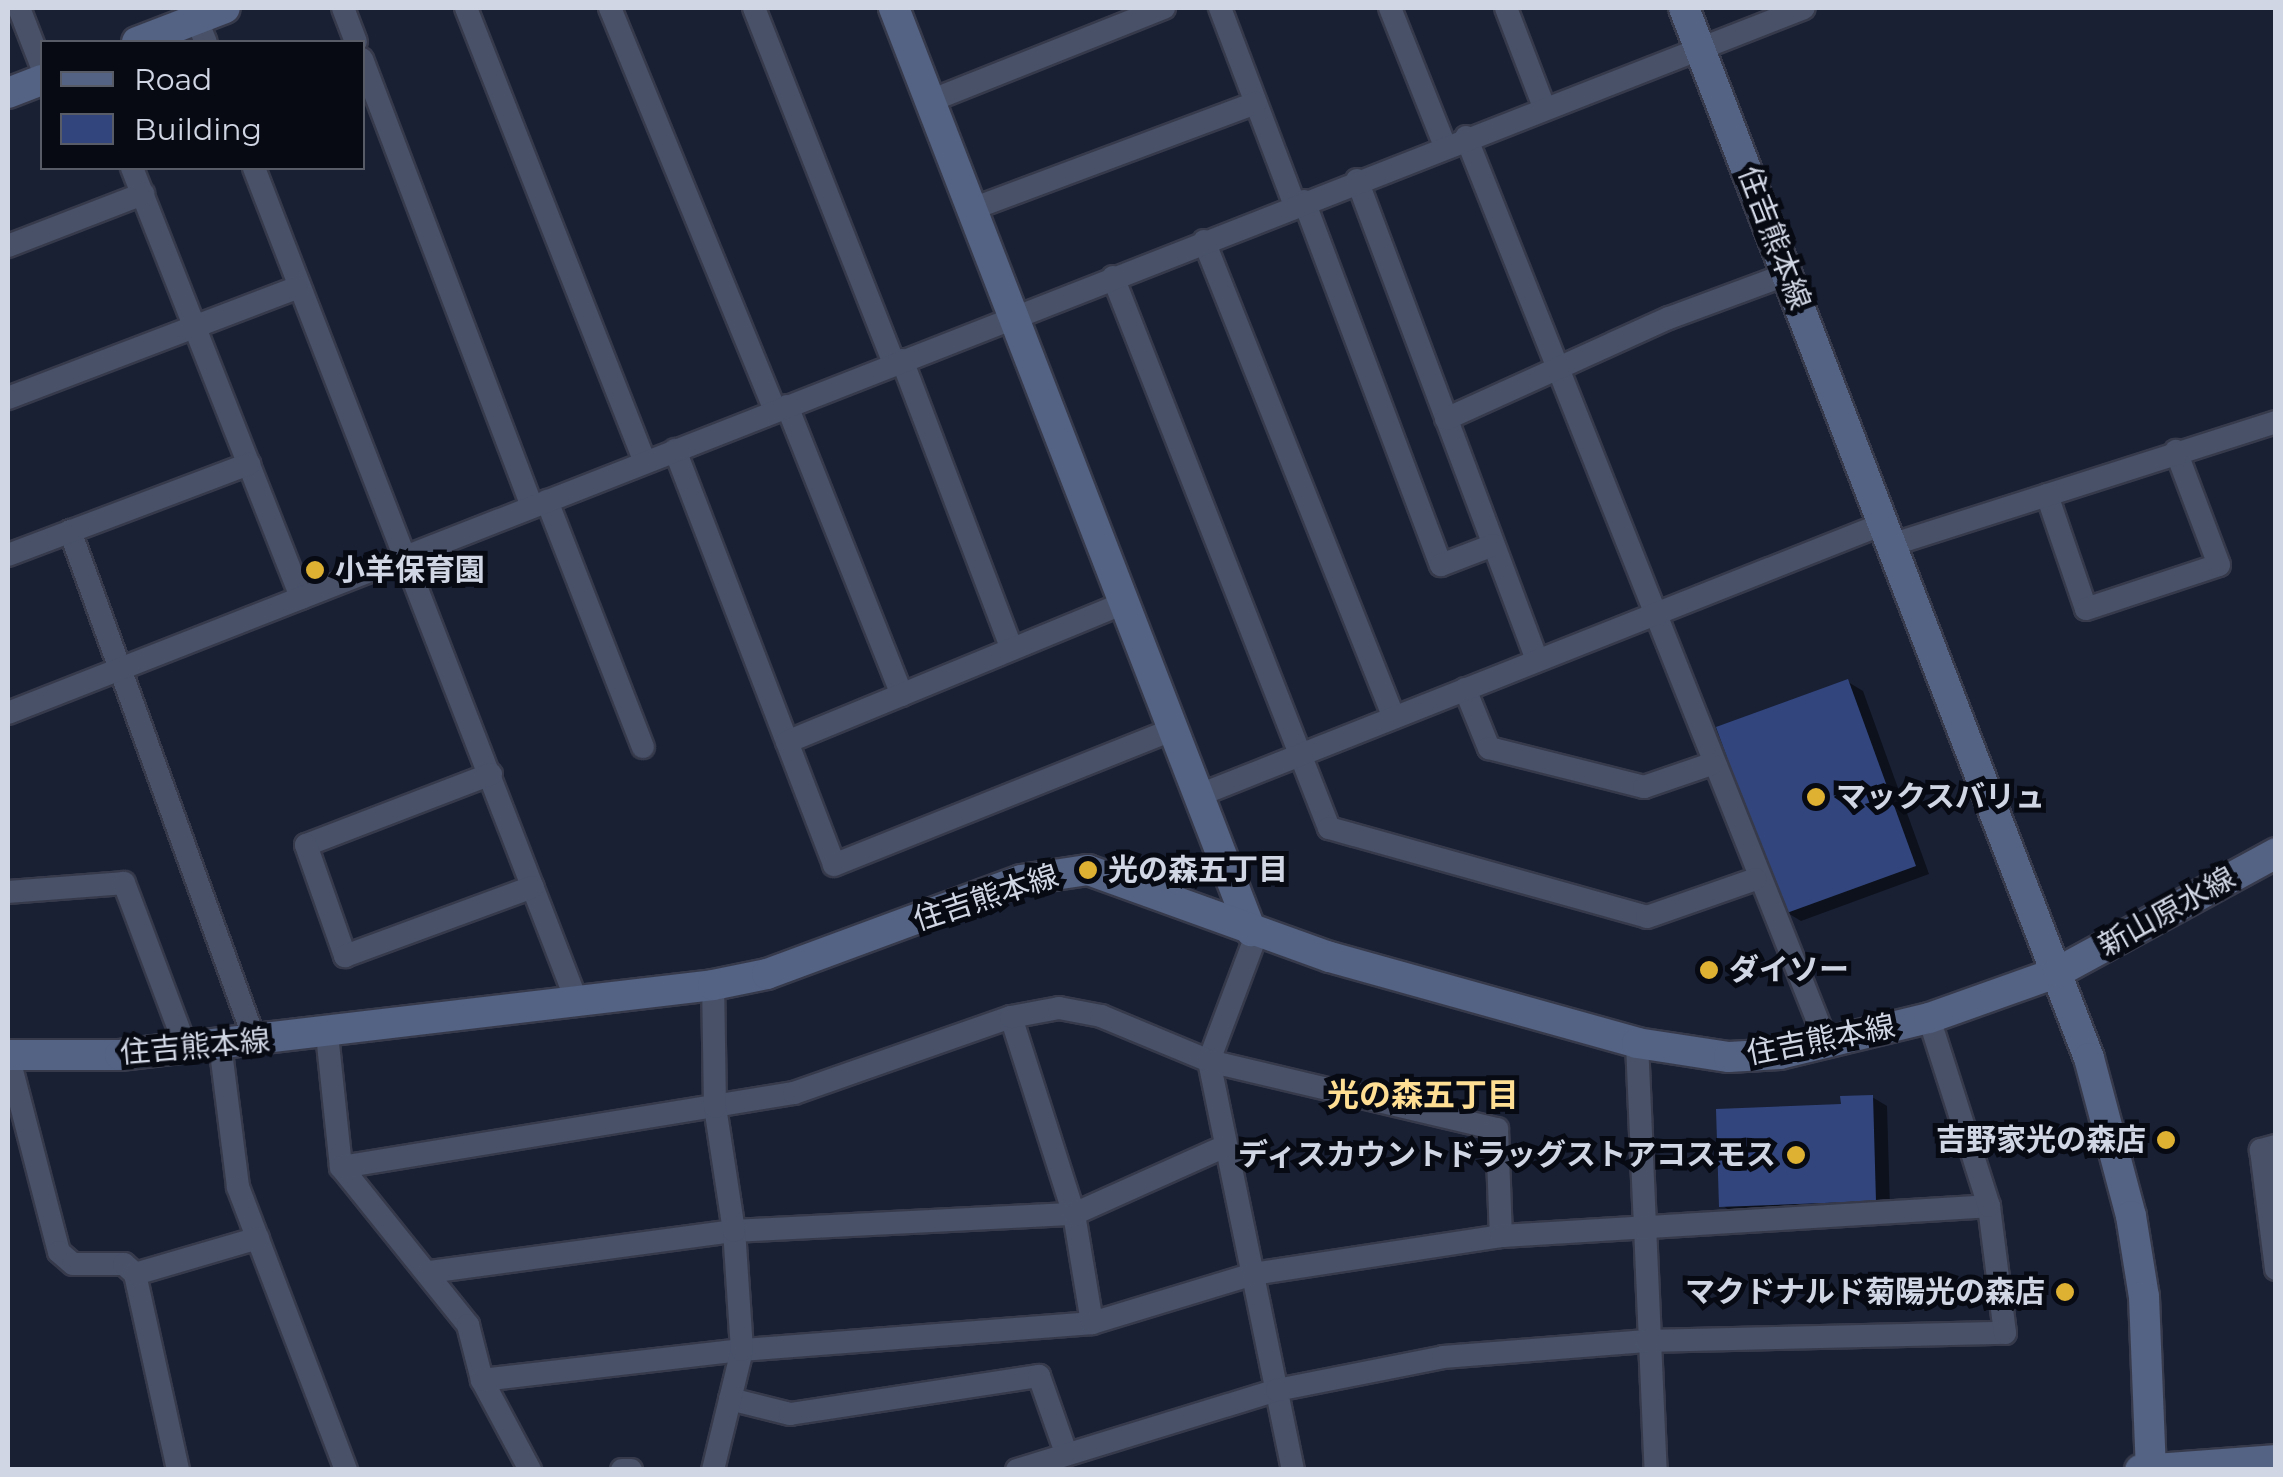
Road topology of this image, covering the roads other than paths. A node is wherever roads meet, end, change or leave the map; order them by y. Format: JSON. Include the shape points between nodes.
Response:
{"nodes":[{"id":1,"x":19,"y":8,"type":"edge"},
{"id":2,"x":343,"y":8,"type":"edge"},
{"id":3,"x":466,"y":8,"type":"edge"},
{"id":4,"x":610,"y":8,"type":"edge"},
{"id":5,"x":754,"y":8,"type":"edge"},
{"id":6,"x":894,"y":8,"type":"edge"},
{"id":7,"x":1164,"y":8,"type":"edge"},
{"id":8,"x":1220,"y":8,"type":"edge"},
{"id":9,"x":1390,"y":8,"type":"edge"},
{"id":10,"x":1506,"y":8,"type":"edge"},
{"id":11,"x":1684,"y":8,"type":"edge"},
{"id":12,"x":1804,"y":8,"type":"edge"},
{"id":13,"x":205,"y":19,"type":"edge"},
{"id":14,"x":143,"y":40,"type":"edge"},
{"id":15,"x":355,"y":40,"type":"edge"},
{"id":16,"x":1700,"y":48,"type":"junction"},
{"id":17,"x":40,"y":62,"type":"edge"},
{"id":18,"x":365,"y":67,"type":"edge"},
{"id":19,"x":40,"y":81,"type":"edge"},
{"id":20,"x":8,"y":94,"type":"edge"},
{"id":21,"x":930,"y":100,"type":"junction"},
{"id":22,"x":1256,"y":103,"type":"junction"},
{"id":23,"x":1544,"y":107,"type":"junction"},
{"id":24,"x":1456,"y":142,"type":"junction"},
{"id":25,"x":133,"y":170,"type":"edge"},
{"id":26,"x":255,"y":170,"type":"edge"},
{"id":27,"x":1357,"y":180,"type":"junction"},
{"id":28,"x":143,"y":194,"type":"junction"},
{"id":29,"x":1299,"y":203,"type":"junction"},
{"id":30,"x":972,"y":209,"type":"junction"},
{"id":31,"x":1204,"y":241,"type":"junction"},
{"id":32,"x":8,"y":246,"type":"edge"},
{"id":33,"x":1788,"y":274,"type":"junction"},
{"id":34,"x":1112,"y":277,"type":"junction"},
{"id":35,"x":300,"y":287,"type":"junction"},
{"id":36,"x":1014,"y":316,"type":"junction"},
{"id":37,"x":195,"y":327,"type":"junction"},
{"id":38,"x":898,"y":362,"type":"junction"},
{"id":39,"x":1556,"y":368,"type":"junction"},
{"id":40,"x":8,"y":398,"type":"edge"},
{"id":41,"x":781,"y":408,"type":"junction"},
{"id":42,"x":1446,"y":418,"type":"junction"},
{"id":43,"x":2276,"y":422,"type":"edge"},
{"id":44,"x":675,"y":450,"type":"junction"},
{"id":45,"x":2176,"y":451,"type":"junction"},
{"id":46,"x":645,"y":462,"type":"junction"},
{"id":47,"x":248,"y":464,"type":"junction"},
{"id":48,"x":2047,"y":495,"type":"junction"},
{"id":49,"x":539,"y":504,"type":"junction"},
{"id":50,"x":70,"y":532,"type":"junction"},
{"id":51,"x":1889,"y":534,"type":"junction"},
{"id":52,"x":1493,"y":545,"type":"junction"},
{"id":53,"x":8,"y":555,"type":"edge"},
{"id":54,"x":408,"y":556,"type":"junction"},
{"id":55,"x":301,"y":598,"type":"junction"},
{"id":56,"x":1126,"y":602,"type":"junction"},
{"id":57,"x":1654,"y":614,"type":"junction"},
{"id":58,"x":1012,"y":649,"type":"junction"},
{"id":59,"x":1537,"y":660,"type":"junction"},
{"id":60,"x":120,"y":668,"type":"junction"},
{"id":61,"x":1465,"y":689,"type":"junction"},
{"id":62,"x":902,"y":695,"type":"junction"},
{"id":63,"x":8,"y":712,"type":"edge"},
{"id":64,"x":1394,"y":718,"type":"junction"},
{"id":65,"x":1174,"y":728,"type":"junction"},
{"id":66,"x":787,"y":742,"type":"junction"},
{"id":67,"x":643,"y":747,"type":"dead end"},
{"id":68,"x":1300,"y":755,"type":"junction"},
{"id":69,"x":1712,"y":764,"type":"junction"},
{"id":70,"x":491,"y":774,"type":"junction"},
{"id":71,"x":1202,"y":794,"type":"junction"},
{"id":72,"x":2276,"y":852,"type":"edge"},
{"id":73,"x":1756,"y":879,"type":"junction"},
{"id":74,"x":533,"y":887,"type":"junction"},
{"id":75,"x":8,"y":892,"type":"edge"},
{"id":76,"x":1254,"y":932,"type":"junction"},
{"id":77,"x":2058,"y":972,"type":"junction"},
{"id":78,"x":713,"y":985,"type":"junction"},
{"id":79,"x":577,"y":1002,"type":"junction"},
{"id":80,"x":1012,"y":1017,"type":"junction"},
{"id":81,"x":1929,"y":1018,"type":"junction"},
{"id":82,"x":327,"y":1034,"type":"junction"},
{"id":83,"x":256,"y":1041,"type":"junction"},
{"id":84,"x":1636,"y":1043,"type":"junction"},
{"id":85,"x":220,"y":1044,"type":"junction"},
{"id":86,"x":1828,"y":1044,"type":"junction"},
{"id":87,"x":186,"y":1048,"type":"junction"},
{"id":88,"x":8,"y":1055,"type":"edge"},
{"id":89,"x":1209,"y":1061,"type":"junction"},
{"id":90,"x":716,"y":1107,"type":"junction"},
{"id":91,"x":2276,"y":1146,"type":"edge"},
{"id":92,"x":1223,"y":1147,"type":"junction"},
{"id":93,"x":341,"y":1167,"type":"junction"},
{"id":94,"x":1989,"y":1206,"type":"junction"},
{"id":95,"x":1074,"y":1214,"type":"junction"},
{"id":96,"x":1641,"y":1225,"type":"junction"},
{"id":97,"x":734,"y":1231,"type":"junction"},
{"id":98,"x":1501,"y":1236,"type":"junction"},
{"id":99,"x":258,"y":1238,"type":"junction"},
{"id":100,"x":2276,"y":1269,"type":"edge"},
{"id":101,"x":430,"y":1272,"type":"junction"},
{"id":102,"x":135,"y":1274,"type":"junction"},
{"id":103,"x":1254,"y":1274,"type":"junction"},
{"id":104,"x":1092,"y":1324,"type":"junction"},
{"id":105,"x":1646,"y":1341,"type":"junction"},
{"id":106,"x":742,"y":1350,"type":"junction"},
{"id":107,"x":482,"y":1380,"type":"junction"},
{"id":108,"x":1278,"y":1390,"type":"junction"},
{"id":109,"x":730,"y":1399,"type":"junction"},
{"id":110,"x":1065,"y":1450,"type":"junction"},
{"id":111,"x":2276,"y":1460,"type":"edge"},
{"id":112,"x":2152,"y":1469,"type":"edge"},
{"id":113,"x":178,"y":1470,"type":"edge"},
{"id":114,"x":346,"y":1470,"type":"edge"},
{"id":115,"x":530,"y":1470,"type":"edge"},
{"id":116,"x":622,"y":1470,"type":"edge"},
{"id":117,"x":630,"y":1470,"type":"edge"},
{"id":118,"x":713,"y":1470,"type":"edge"},
{"id":119,"x":1017,"y":1470,"type":"edge"},
{"id":120,"x":1292,"y":1470,"type":"edge"},
{"id":121,"x":1656,"y":1470,"type":"edge"},
{"id":122,"x":2140,"y":1470,"type":"edge"}],
"edges":[{"from":1,"to":17,"type":"street"},
{"from":2,"to":15,"type":"street"},
{"from":3,"to":46,"type":"street"},
{"from":4,"to":41,"type":"street"},
{"from":5,"to":38,"type":"street"},
{"from":6,"to":21,"type":"main road"},
{"from":7,"to":21,"type":"street"},
{"from":8,"to":22,"type":"street"},
{"from":9,"to":24,"type":"street"},
{"from":10,"to":23,"type":"street"},
{"from":11,"to":16,"type":"main road","name":"住吉熊本線"},
{"from":12,"to":16,"type":"street"},
{"from":13,"to":14,"type":"main road"},
{"from":16,"to":23,"type":"street"},
{"from":16,"to":33,"type":"main road","name":"住吉熊本線"},
{"from":18,"to":49,"type":"street"},
{"from":19,"to":20,"type":"main road"},
{"from":21,"to":30,"type":"main road"},
{"from":22,"to":29,"type":"street"},
{"from":22,"to":30,"type":"street"},
{"from":23,"to":24,"type":"street"},
{"from":24,"to":27,"type":"street"},
{"from":24,"to":39,"type":"street"},
{"from":25,"to":28,"type":"street"},
{"from":26,"to":35,"type":"street"},
{"from":27,"to":29,"type":"street"},
{"from":27,"to":42,"type":"street"},
{"from":28,"to":32,"type":"street"},
{"from":28,"to":37,"type":"street"},
{"from":29,"to":31,"type":"street"},
{"from":29,"to":52,"type":"street","via":[[1441,565]]},
{"from":30,"to":36,"type":"main road"},
{"from":31,"to":34,"type":"street"},
{"from":31,"to":64,"type":"street"},
{"from":33,"to":39,"type":"street"},
{"from":33,"to":51,"type":"main road","name":"住吉熊本線"},
{"from":34,"to":36,"type":"street"},
{"from":34,"to":68,"type":"street"},
{"from":35,"to":37,"type":"street"},
{"from":35,"to":54,"type":"street"},
{"from":36,"to":38,"type":"street"},
{"from":36,"to":56,"type":"main road"},
{"from":37,"to":40,"type":"street"},
{"from":37,"to":47,"type":"street"},
{"from":38,"to":41,"type":"street"},
{"from":38,"to":58,"type":"street"},
{"from":39,"to":42,"type":"street"},
{"from":39,"to":57,"type":"street"},
{"from":41,"to":44,"type":"street"},
{"from":41,"to":62,"type":"street"},
{"from":42,"to":52,"type":"street"},
{"from":43,"to":45,"type":"street"},
{"from":44,"to":46,"type":"street"},
{"from":44,"to":66,"type":"street"},
{"from":45,"to":48,"type":"street"},
{"from":45,"to":48,"type":"street","via":[[2219,565],[2086,609]]},
{"from":46,"to":49,"type":"street"},
{"from":47,"to":50,"type":"street"},
{"from":47,"to":55,"type":"street"},
{"from":48,"to":51,"type":"street"},
{"from":49,"to":54,"type":"street"},
{"from":49,"to":67,"type":"street"},
{"from":50,"to":53,"type":"street"},
{"from":50,"to":60,"type":"street"},
{"from":51,"to":57,"type":"street"},
{"from":51,"to":77,"type":"main road","name":"住吉熊本線"},
{"from":52,"to":59,"type":"street"},
{"from":54,"to":55,"type":"street"},
{"from":54,"to":70,"type":"street"},
{"from":55,"to":60,"type":"street"},
{"from":56,"to":58,"type":"street"},
{"from":56,"to":65,"type":"main road"},
{"from":57,"to":59,"type":"street"},
{"from":57,"to":69,"type":"street"},
{"from":58,"to":62,"type":"street"},
{"from":59,"to":61,"type":"street"},
{"from":60,"to":63,"type":"street"},
{"from":60,"to":83,"type":"street"},
{"from":61,"to":64,"type":"street"},
{"from":61,"to":69,"type":"street","via":[[1489,748],[1644,788]]},
{"from":62,"to":66,"type":"street"},
{"from":64,"to":68,"type":"street"},
{"from":65,"to":66,"type":"street","via":[[834,865]]},
{"from":65,"to":71,"type":"main road"},
{"from":68,"to":71,"type":"street"},
{"from":68,"to":73,"type":"street","via":[[1329,828],[1647,917]]},
{"from":69,"to":73,"type":"street"},
{"from":70,"to":74,"type":"street"},
{"from":70,"to":74,"type":"street","via":[[306,844],[345,956]]},
{"from":71,"to":76,"type":"main road"},
{"from":72,"to":77,"type":"main road","name":"新山原水線"},
{"from":73,"to":86,"type":"street"},
{"from":74,"to":79,"type":"street"},
{"from":75,"to":87,"type":"street","via":[[124,883]]},
{"from":76,"to":78,"type":"main road","name":"住吉熊本線","via":[[1133,882],[1088,870],[1055,870],[767,974]]},
{"from":76,"to":84,"type":"main road","name":"住吉熊本線"},
{"from":76,"to":89,"type":"street"},
{"from":77,"to":81,"type":"main road","name":"住吉熊本線"},
{"from":77,"to":112,"type":"main road","name":"住吉熊本線","via":[[2112,1134],[2131,1216],[2144,1297]]},
{"from":78,"to":79,"type":"main road","name":"住吉熊本線"},
{"from":78,"to":90,"type":"street"},
{"from":79,"to":82,"type":"main road","name":"住吉熊本線"},
{"from":80,"to":89,"type":"street","via":[[1059,1008],[1101,1016]]},
{"from":80,"to":90,"type":"street","via":[[794,1093]]},
{"from":80,"to":95,"type":"street"},
{"from":81,"to":86,"type":"main road","name":"住吉熊本線"},
{"from":81,"to":94,"type":"street"},
{"from":82,"to":83,"type":"main road","name":"住吉熊本線"},
{"from":82,"to":93,"type":"street"},
{"from":83,"to":85,"type":"main road","name":"住吉熊本線"},
{"from":84,"to":86,"type":"main road","name":"住吉熊本線","via":[[1729,1057]]},
{"from":84,"to":96,"type":"street"},
{"from":85,"to":87,"type":"main road","name":"住吉熊本線"},
{"from":85,"to":99,"type":"street","via":[[233,1170]]},
{"from":87,"to":88,"type":"main road","name":"住吉熊本線"},
{"from":88,"to":102,"type":"street","via":[[59,1252],[72,1264],[124,1264]]},
{"from":89,"to":92,"type":"street"},
{"from":89,"to":98,"type":"street","via":[[1497,1128]]},
{"from":90,"to":93,"type":"street"},
{"from":90,"to":97,"type":"street"},
{"from":91,"to":100,"type":"street","via":[[2261,1150]]},
{"from":92,"to":95,"type":"street"},
{"from":92,"to":103,"type":"street"},
{"from":93,"to":101,"type":"street"},
{"from":94,"to":96,"type":"street"},
{"from":94,"to":105,"type":"street","via":[[2005,1332]]},
{"from":95,"to":97,"type":"street"},
{"from":95,"to":104,"type":"street"},
{"from":96,"to":98,"type":"street"},
{"from":96,"to":105,"type":"street"},
{"from":97,"to":101,"type":"street"},
{"from":97,"to":106,"type":"street"},
{"from":98,"to":103,"type":"street"},
{"from":99,"to":102,"type":"street"},
{"from":99,"to":114,"type":"street"},
{"from":101,"to":107,"type":"street","via":[[468,1325]]},
{"from":102,"to":113,"type":"street"},
{"from":103,"to":104,"type":"street"},
{"from":103,"to":108,"type":"street"},
{"from":104,"to":106,"type":"street"},
{"from":105,"to":108,"type":"street","via":[[1444,1357]]},
{"from":105,"to":121,"type":"street"},
{"from":106,"to":107,"type":"street"},
{"from":106,"to":109,"type":"street"},
{"from":107,"to":115,"type":"street"},
{"from":108,"to":110,"type":"street"},
{"from":108,"to":120,"type":"street"},
{"from":109,"to":110,"type":"street","via":[[790,1414],[1040,1376]]},
{"from":109,"to":118,"type":"street"},
{"from":110,"to":119,"type":"street"},
{"from":111,"to":112,"type":"main road"},
{"from":112,"to":122,"type":"main road"},
{"from":116,"to":117,"type":"street"}]}
